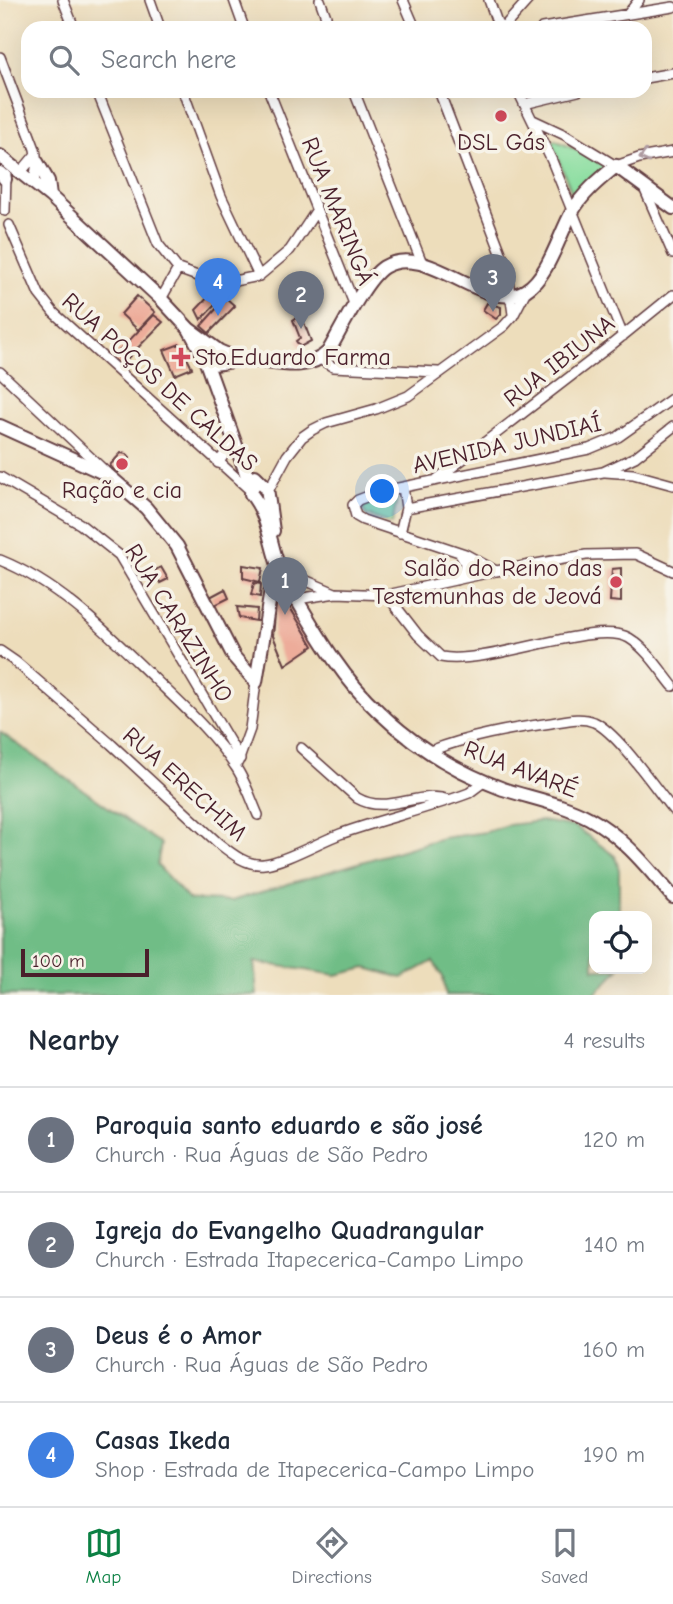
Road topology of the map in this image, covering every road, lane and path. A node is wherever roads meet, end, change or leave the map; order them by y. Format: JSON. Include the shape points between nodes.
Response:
{"nodes":[{"id":1,"x":63,"y":0,"type":"edge"},
{"id":2,"x":150,"y":0,"type":"edge"},
{"id":3,"x":234,"y":0,"type":"edge"},
{"id":4,"x":320,"y":0,"type":"edge"},
{"id":5,"x":404,"y":0,"type":"edge"},
{"id":6,"x":489,"y":0,"type":"edge"},
{"id":7,"x":528,"y":0,"type":"edge"},
{"id":8,"x":639,"y":0,"type":"edge"},
{"id":9,"x":673,"y":7,"type":"edge"},
{"id":10,"x":628,"y":14,"type":"junction"},
{"id":11,"x":71,"y":21,"type":"edge"},
{"id":12,"x":158,"y":21,"type":"edge"},
{"id":13,"x":242,"y":21,"type":"edge"},
{"id":14,"x":328,"y":21,"type":"edge"},
{"id":15,"x":412,"y":21,"type":"edge"},
{"id":16,"x":498,"y":21,"type":"edge"},
{"id":17,"x":508,"y":21,"type":"edge"},
{"id":18,"x":585,"y":21,"type":"edge"},
{"id":19,"x":0,"y":57,"type":"edge"},
{"id":20,"x":673,"y":73,"type":"edge"},
{"id":21,"x":652,"y":77,"type":"edge"},
{"id":22,"x":100,"y":98,"type":"edge"},
{"id":23,"x":186,"y":98,"type":"edge"},
{"id":24,"x":272,"y":98,"type":"edge"},
{"id":25,"x":357,"y":98,"type":"edge"},
{"id":26,"x":442,"y":98,"type":"edge"},
{"id":27,"x":521,"y":98,"type":"edge"},
{"id":28,"x":549,"y":98,"type":"edge"},
{"id":29,"x":524,"y":104,"type":"junction"},
{"id":30,"x":533,"y":120,"type":"junction"},
{"id":31,"x":673,"y":152,"type":"edge"},
{"id":32,"x":36,"y":158,"type":"junction"},
{"id":33,"x":616,"y":166,"type":"junction"},
{"id":34,"x":9,"y":172,"type":"edge"},
{"id":35,"x":33,"y":182,"type":"junction"},
{"id":36,"x":644,"y":188,"type":"junction"},
{"id":37,"x":50,"y":196,"type":"junction"},
{"id":38,"x":673,"y":208,"type":"edge"},
{"id":39,"x":573,"y":210,"type":"junction"},
{"id":40,"x":2,"y":211,"type":"edge"},
{"id":41,"x":316,"y":211,"type":"junction"},
{"id":42,"x":4,"y":227,"type":"edge"},
{"id":43,"x":673,"y":227,"type":"edge"},
{"id":44,"x":667,"y":238,"type":"junction"},
{"id":45,"x":673,"y":254,"type":"edge"},
{"id":46,"x":422,"y":263,"type":"junction"},
{"id":47,"x":177,"y":269,"type":"junction"},
{"id":48,"x":259,"y":276,"type":"junction"},
{"id":49,"x":529,"y":288,"type":"junction"},
{"id":50,"x":673,"y":295,"type":"edge"},
{"id":51,"x":512,"y":297,"type":"junction"},
{"id":52,"x":162,"y":299,"type":"junction"},
{"id":53,"x":355,"y":306,"type":"junction"},
{"id":54,"x":513,"y":316,"type":"junction"},
{"id":55,"x":623,"y":336,"type":"junction"},
{"id":56,"x":213,"y":357,"type":"junction"},
{"id":57,"x":320,"y":359,"type":"junction"},
{"id":58,"x":438,"y":372,"type":"junction"},
{"id":59,"x":0,"y":373,"type":"edge"},
{"id":60,"x":673,"y":398,"type":"edge"},
{"id":61,"x":0,"y":426,"type":"edge"},
{"id":62,"x":673,"y":426,"type":"edge"},
{"id":63,"x":237,"y":446,"type":"junction"},
{"id":64,"x":635,"y":457,"type":"junction"},
{"id":65,"x":218,"y":463,"type":"junction"},
{"id":66,"x":603,"y":472,"type":"junction"},
{"id":67,"x":633,"y":474,"type":"junction"},
{"id":68,"x":108,"y":475,"type":"junction"},
{"id":69,"x":0,"y":477,"type":"edge"},
{"id":70,"x":435,"y":481,"type":"junction"},
{"id":71,"x":673,"y":485,"type":"edge"},
{"id":72,"x":403,"y":487,"type":"junction"},
{"id":73,"x":259,"y":490,"type":"junction"},
{"id":74,"x":406,"y":508,"type":"junction"},
{"id":75,"x":400,"y":533,"type":"junction"},
{"id":76,"x":459,"y":552,"type":"junction"},
{"id":77,"x":0,"y":560,"type":"edge"},
{"id":78,"x":279,"y":569,"type":"junction"},
{"id":79,"x":496,"y":571,"type":"junction"},
{"id":80,"x":673,"y":571,"type":"edge"},
{"id":81,"x":456,"y":580,"type":"junction"},
{"id":82,"x":336,"y":593,"type":"junction"},
{"id":83,"x":387,"y":595,"type":"junction"},
{"id":84,"x":297,"y":599,"type":"junction"},
{"id":85,"x":0,"y":651,"type":"edge"},
{"id":86,"x":256,"y":682,"type":"junction"},
{"id":87,"x":673,"y":686,"type":"edge"},
{"id":88,"x":452,"y":743,"type":"junction"},
{"id":89,"x":301,"y":748,"type":"dead end"},
{"id":90,"x":430,"y":751,"type":"junction"},
{"id":91,"x":446,"y":762,"type":"junction"},
{"id":92,"x":238,"y":763,"type":"junction"},
{"id":93,"x":485,"y":781,"type":"junction"},
{"id":94,"x":451,"y":800,"type":"junction"},
{"id":95,"x":673,"y":810,"type":"edge"},
{"id":96,"x":258,"y":815,"type":"dead end"},
{"id":97,"x":673,"y":897,"type":"edge"}],
"edges":[{"from":1,"to":11,"type":"street"},
{"from":2,"to":12,"type":"street"},
{"from":3,"to":13,"type":"street"},
{"from":4,"to":14,"type":"street"},
{"from":5,"to":15,"type":"street"},
{"from":6,"to":16,"type":"street"},
{"from":7,"to":17,"type":"street"},
{"from":8,"to":10,"type":"street"},
{"from":9,"to":10,"type":"street"},
{"from":10,"to":18,"type":"street"},
{"from":19,"to":32,"type":"street"},
{"from":20,"to":21,"type":"street"},
{"from":22,"to":47,"type":"street","via":[[153,233]]},
{"from":23,"to":48,"type":"street","via":[[221,196]]},
{"from":24,"to":41,"type":"street","name":"RUA MARINGÁ"},
{"from":25,"to":46,"type":"street"},
{"from":26,"to":51,"type":"street","via":[[506,266]]},
{"from":27,"to":29,"type":"street"},
{"from":28,"to":29,"type":"street"},
{"from":29,"to":30,"type":"street"},
{"from":30,"to":33,"type":"street"},
{"from":30,"to":39,"type":"street"},
{"from":31,"to":33,"type":"street","one_way":true},
{"from":32,"to":34,"type":"street"},
{"from":32,"to":35,"type":"street"},
{"from":32,"to":37,"type":"main road"},
{"from":33,"to":36,"type":"main road"},
{"from":33,"to":39,"type":"main road"},
{"from":34,"to":35,"type":"main road"},
{"from":34,"to":40,"type":"street"},
{"from":35,"to":37,"type":"main road"},
{"from":36,"to":38,"type":"main road"},
{"from":36,"to":44,"type":"street"},
{"from":37,"to":52,"type":"main road"},
{"from":39,"to":49,"type":"main road","via":[[542,274]]},
{"from":39,"to":55,"type":"street"},
{"from":40,"to":42,"type":"street","name":"RUA POÇOS DE CALDAS","via":[[10,215]]},
{"from":41,"to":48,"type":"street","via":[[290,250]]},
{"from":41,"to":53,"type":"street","name":"RUA MARINGÁ"},
{"from":42,"to":65,"type":"street","name":"RUA POÇOS DE CALDAS","via":[[44,302]]},
{"from":43,"to":44,"type":"street"},
{"from":44,"to":45,"type":"street"},
{"from":46,"to":51,"type":"main road"},
{"from":46,"to":53,"type":"main road","via":[[384,267]]},
{"from":47,"to":48,"type":"street","via":[[219,284]]},
{"from":47,"to":52,"type":"street"},
{"from":49,"to":51,"type":"main road"},
{"from":49,"to":54,"type":"street"},
{"from":50,"to":55,"type":"street","name":"RUA IBIUNA"},
{"from":51,"to":54,"type":"street"},
{"from":52,"to":56,"type":"main road"},
{"from":53,"to":57,"type":"main road"},
{"from":54,"to":58,"type":"street"},
{"from":55,"to":70,"type":"street","name":"RUA IBIUNA"},
{"from":56,"to":57,"type":"main road","via":[[290,365]]},
{"from":56,"to":63,"type":"main road","name":"RUA AVARÉ","via":[[217,392]]},
{"from":57,"to":58,"type":"street","via":[[333,367]]},
{"from":58,"to":73,"type":"street","via":[[395,402],[312,430]]},
{"from":59,"to":68,"type":"street"},
{"from":60,"to":70,"type":"street","name":"AVENIDA JUNDIAÍ","via":[[608,443]]},
{"from":61,"to":68,"type":"main road"},
{"from":62,"to":64,"type":"street","name":"AVENIDA JUNDIAÍ"},
{"from":63,"to":65,"type":"street"},
{"from":63,"to":73,"type":"main road","name":"RUA AVARÉ"},
{"from":64,"to":66,"type":"street","name":"AVENIDA JUNDIAÍ"},
{"from":64,"to":67,"type":"street"},
{"from":65,"to":73,"type":"street","name":"RUA POÇOS DE CALDAS"},
{"from":66,"to":67,"type":"street"},
{"from":66,"to":74,"type":"street","name":"AVENIDA JUNDIAÍ"},
{"from":67,"to":71,"type":"street"},
{"from":68,"to":86,"type":"main road","via":[[146,508],[177,546],[234,657]]},
{"from":69,"to":92,"type":"street","name":"RUA CARAZINHO","via":[[99,536],[118,555]]},
{"from":70,"to":72,"type":"street","name":"AVENIDA JUNDIAÍ"},
{"from":72,"to":74,"type":"street"},
{"from":72,"to":75,"type":"street","name":"AVENIDA JUNDIAÍ","via":[[358,500],[353,509],[356,516]]},
{"from":73,"to":78,"type":"main road","name":"RUA AVARÉ"},
{"from":74,"to":75,"type":"street"},
{"from":75,"to":76,"type":"street"},
{"from":76,"to":79,"type":"street"},
{"from":76,"to":81,"type":"street","via":[[465,563]]},
{"from":77,"to":92,"type":"street","via":[[47,584],[96,622]]},
{"from":78,"to":82,"type":"street"},
{"from":78,"to":84,"type":"main road","name":"RUA AVARÉ"},
{"from":78,"to":86,"type":"main road","via":[[272,584]]},
{"from":79,"to":80,"type":"street","via":[[623,553]]},
{"from":79,"to":81,"type":"street"},
{"from":81,"to":83,"type":"street"},
{"from":82,"to":83,"type":"street"},
{"from":82,"to":84,"type":"street"},
{"from":83,"to":87,"type":"street","via":[[441,657],[479,657],[615,634],[642,649]]},
{"from":84,"to":90,"type":"main road","name":"RUA AVARÉ","via":[[325,647],[366,699]]},
{"from":85,"to":94,"type":"street","name":"RUA ERECHIM","via":[[101,735],[217,842],[251,863],[279,861],[338,835]]},
{"from":86,"to":92,"type":"street","via":[[254,710]]},
{"from":88,"to":90,"type":"street"},
{"from":88,"to":91,"type":"street"},
{"from":88,"to":95,"type":"street","via":[[525,726],[590,721],[612,737]]},
{"from":89,"to":94,"type":"street","via":[[368,804],[384,806],[430,797]]},
{"from":90,"to":91,"type":"main road","name":"RUA AVARÉ"},
{"from":91,"to":93,"type":"main road","name":"RUA AVARÉ"},
{"from":92,"to":96,"type":"street"},
{"from":93,"to":94,"type":"street","name":"RUA ERECHIM"},
{"from":93,"to":97,"type":"main road","name":"RUA AVARÉ","via":[[587,817],[613,833]]}]}
